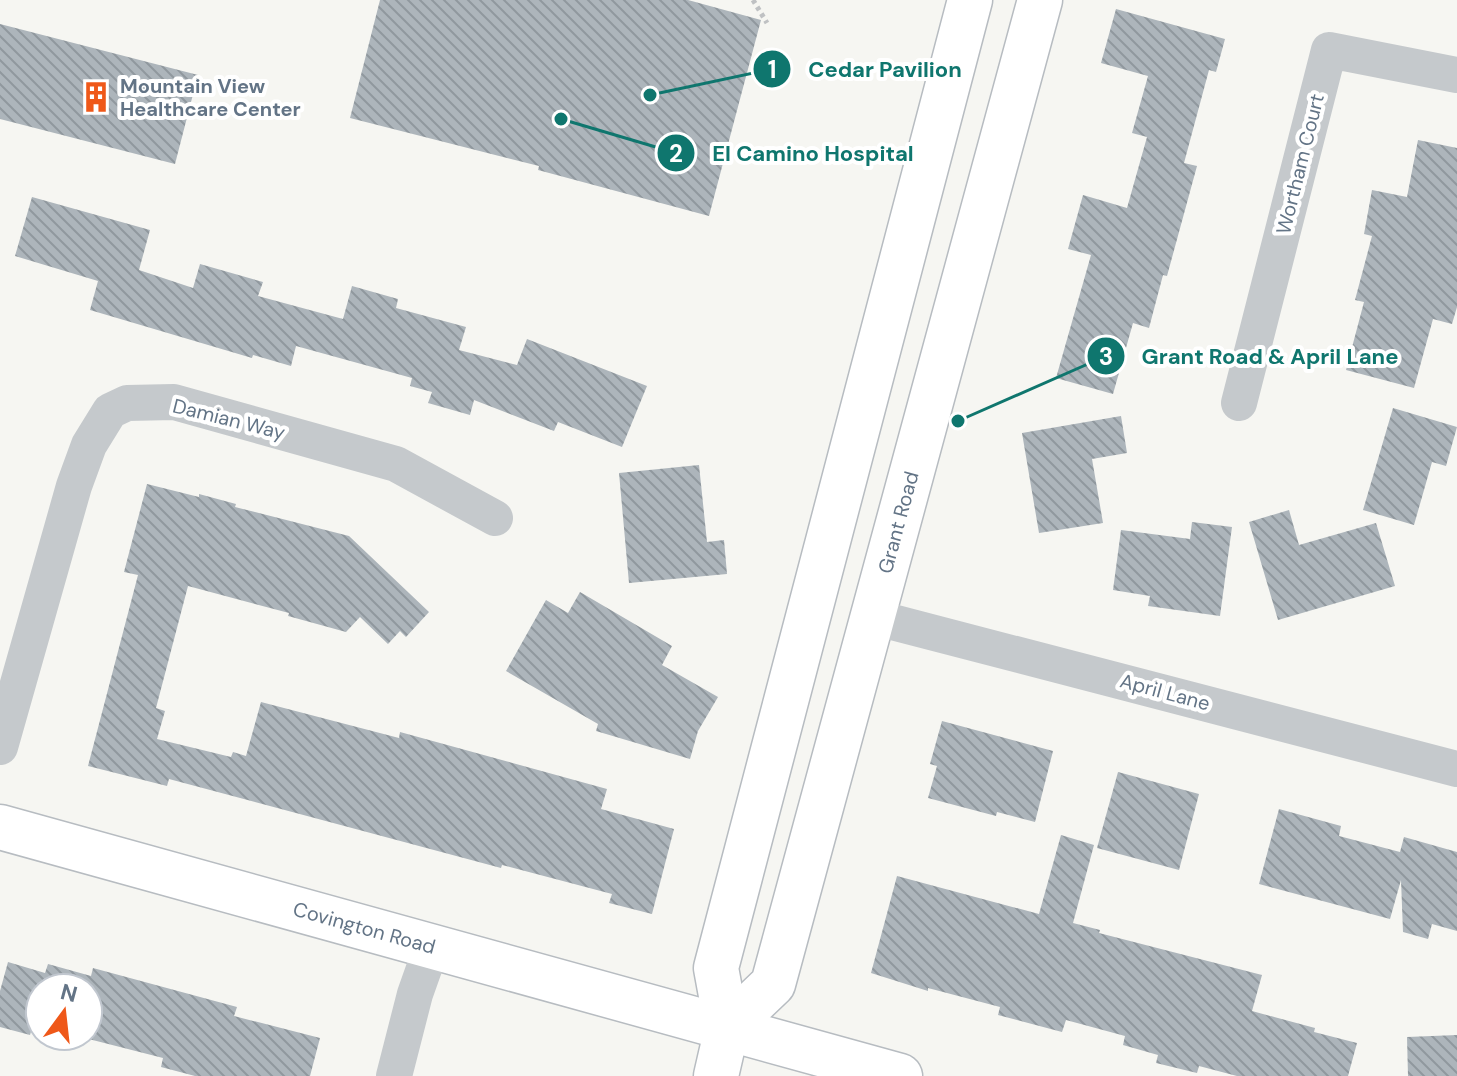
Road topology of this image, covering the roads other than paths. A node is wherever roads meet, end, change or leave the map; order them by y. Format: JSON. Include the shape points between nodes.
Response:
{"nodes":[{"id":1,"x":970,"y":0,"type":"edge"},
{"id":2,"x":1040,"y":0,"type":"edge"},
{"id":3,"x":1457,"y":75,"type":"edge"},
{"id":4,"x":1239,"y":403,"type":"dead end"},
{"id":5,"x":495,"y":518,"type":"dead end"},
{"id":6,"x":873,"y":617,"type":"junction"},
{"id":7,"x":0,"y":747,"type":"edge"},
{"id":8,"x":1457,"y":769,"type":"edge"},
{"id":9,"x":0,"y":827,"type":"edge"},
{"id":10,"x":432,"y":946,"type":"junction"},
{"id":11,"x":727,"y":1028,"type":"junction"},
{"id":12,"x":394,"y":1076,"type":"edge"},
{"id":13,"x":716,"y":1076,"type":"edge"},
{"id":14,"x":900,"y":1076,"type":"edge"}],
"edges":[{"from":1,"to":11,"type":"main road","via":[[716,968]]},
{"from":2,"to":6,"type":"main road","name":"Grant Road"},
{"from":3,"to":4,"type":"street","name":"Wortham Court","via":[[1329,50]]},
{"from":5,"to":7,"type":"street","name":"Damian Way","via":[[396,464],[174,402],[127,403],[110,411],[89,445]]},
{"from":6,"to":8,"type":"street","name":"April Lane"},
{"from":6,"to":11,"type":"main road","name":"Grant Road","via":[[773,984]]},
{"from":9,"to":10,"type":"main road","name":"Covington Road"},
{"from":10,"to":11,"type":"main road","name":"Covington Road"},
{"from":10,"to":12,"type":"street"},
{"from":11,"to":13,"type":"main road"},
{"from":11,"to":14,"type":"main road","name":"Covington Road"}]}
